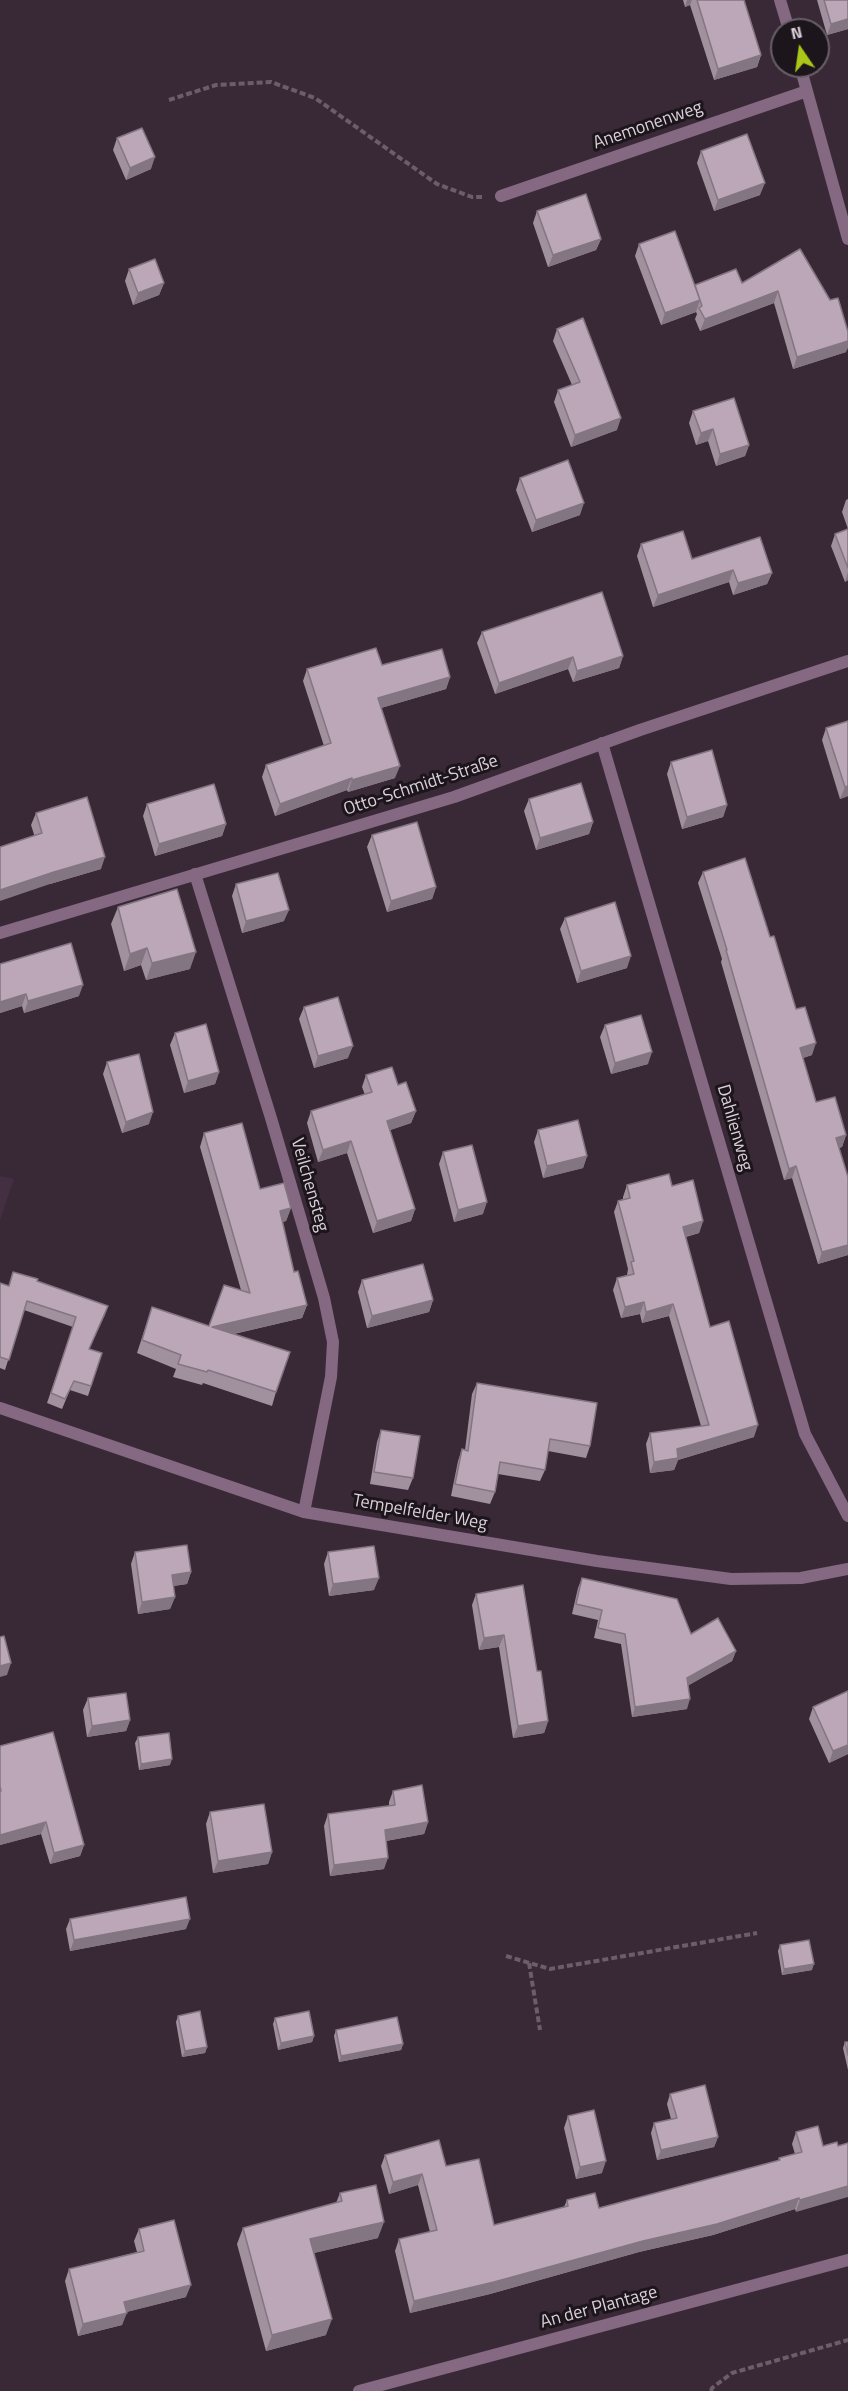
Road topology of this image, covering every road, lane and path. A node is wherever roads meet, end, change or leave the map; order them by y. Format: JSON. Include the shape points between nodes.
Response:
{"nodes":[{"id":1,"x":780,"y":0,"type":"edge"},
{"id":2,"x":785,"y":18,"type":"edge"},
{"id":3,"x":803,"y":78,"type":"edge"},
{"id":4,"x":807,"y":91,"type":"junction"},
{"id":5,"x":170,"y":100,"type":"dead end"},
{"id":6,"x":501,"y":196,"type":"joint"},
{"id":7,"x":848,"y":239,"type":"edge"},
{"id":8,"x":848,"y":661,"type":"edge"},
{"id":9,"x":602,"y":743,"type":"junction"},
{"id":10,"x":195,"y":874,"type":"junction"},
{"id":11,"x":0,"y":933,"type":"edge"},
{"id":12,"x":0,"y":1408,"type":"edge"},
{"id":13,"x":304,"y":1512,"type":"junction"},
{"id":14,"x":848,"y":1516,"type":"edge"},
{"id":15,"x":848,"y":1569,"type":"edge"},
{"id":16,"x":757,"y":1933,"type":"dead end"},
{"id":17,"x":506,"y":1956,"type":"dead end"},
{"id":18,"x":528,"y":1963,"type":"junction"},
{"id":19,"x":540,"y":2030,"type":"dead end"},
{"id":20,"x":848,"y":2260,"type":"edge"},
{"id":21,"x":848,"y":2340,"type":"edge"},
{"id":22,"x":358,"y":2391,"type":"edge"},
{"id":23,"x":711,"y":2391,"type":"edge"}],
"edges":[{"from":1,"to":2,"type":"street"},
{"from":3,"to":4,"type":"street"},
{"from":4,"to":6,"type":"street","name":"Anemonenweg"},
{"from":4,"to":7,"type":"street"},
{"from":5,"to":6,"type":"path","via":[[216,85],[271,82],[315,98],[437,184],[472,197]]},
{"from":8,"to":9,"type":"street","name":"Otto-Schmidt-Straße"},
{"from":9,"to":10,"type":"street","name":"Otto-Schmidt-Straße","via":[[454,797]]},
{"from":9,"to":14,"type":"street","name":"Dahlienweg","via":[[805,1434]]},
{"from":10,"to":11,"type":"street","name":"Otto-Schmidt-Straße"},
{"from":10,"to":13,"type":"street","name":"Veilchensteg","via":[[271,1118],[324,1298],[333,1342],[332,1377]]},
{"from":12,"to":13,"type":"street","name":"Tempelfelder Weg"},
{"from":13,"to":15,"type":"street","name":"Tempelfelder Weg","via":[[731,1580],[801,1578]]},
{"from":16,"to":18,"type":"path","via":[[550,1968]]},
{"from":17,"to":18,"type":"path"},
{"from":18,"to":19,"type":"path"},
{"from":20,"to":22,"type":"street","name":"An der Plantage"},
{"from":21,"to":23,"type":"path","via":[[732,2373]]}]}
